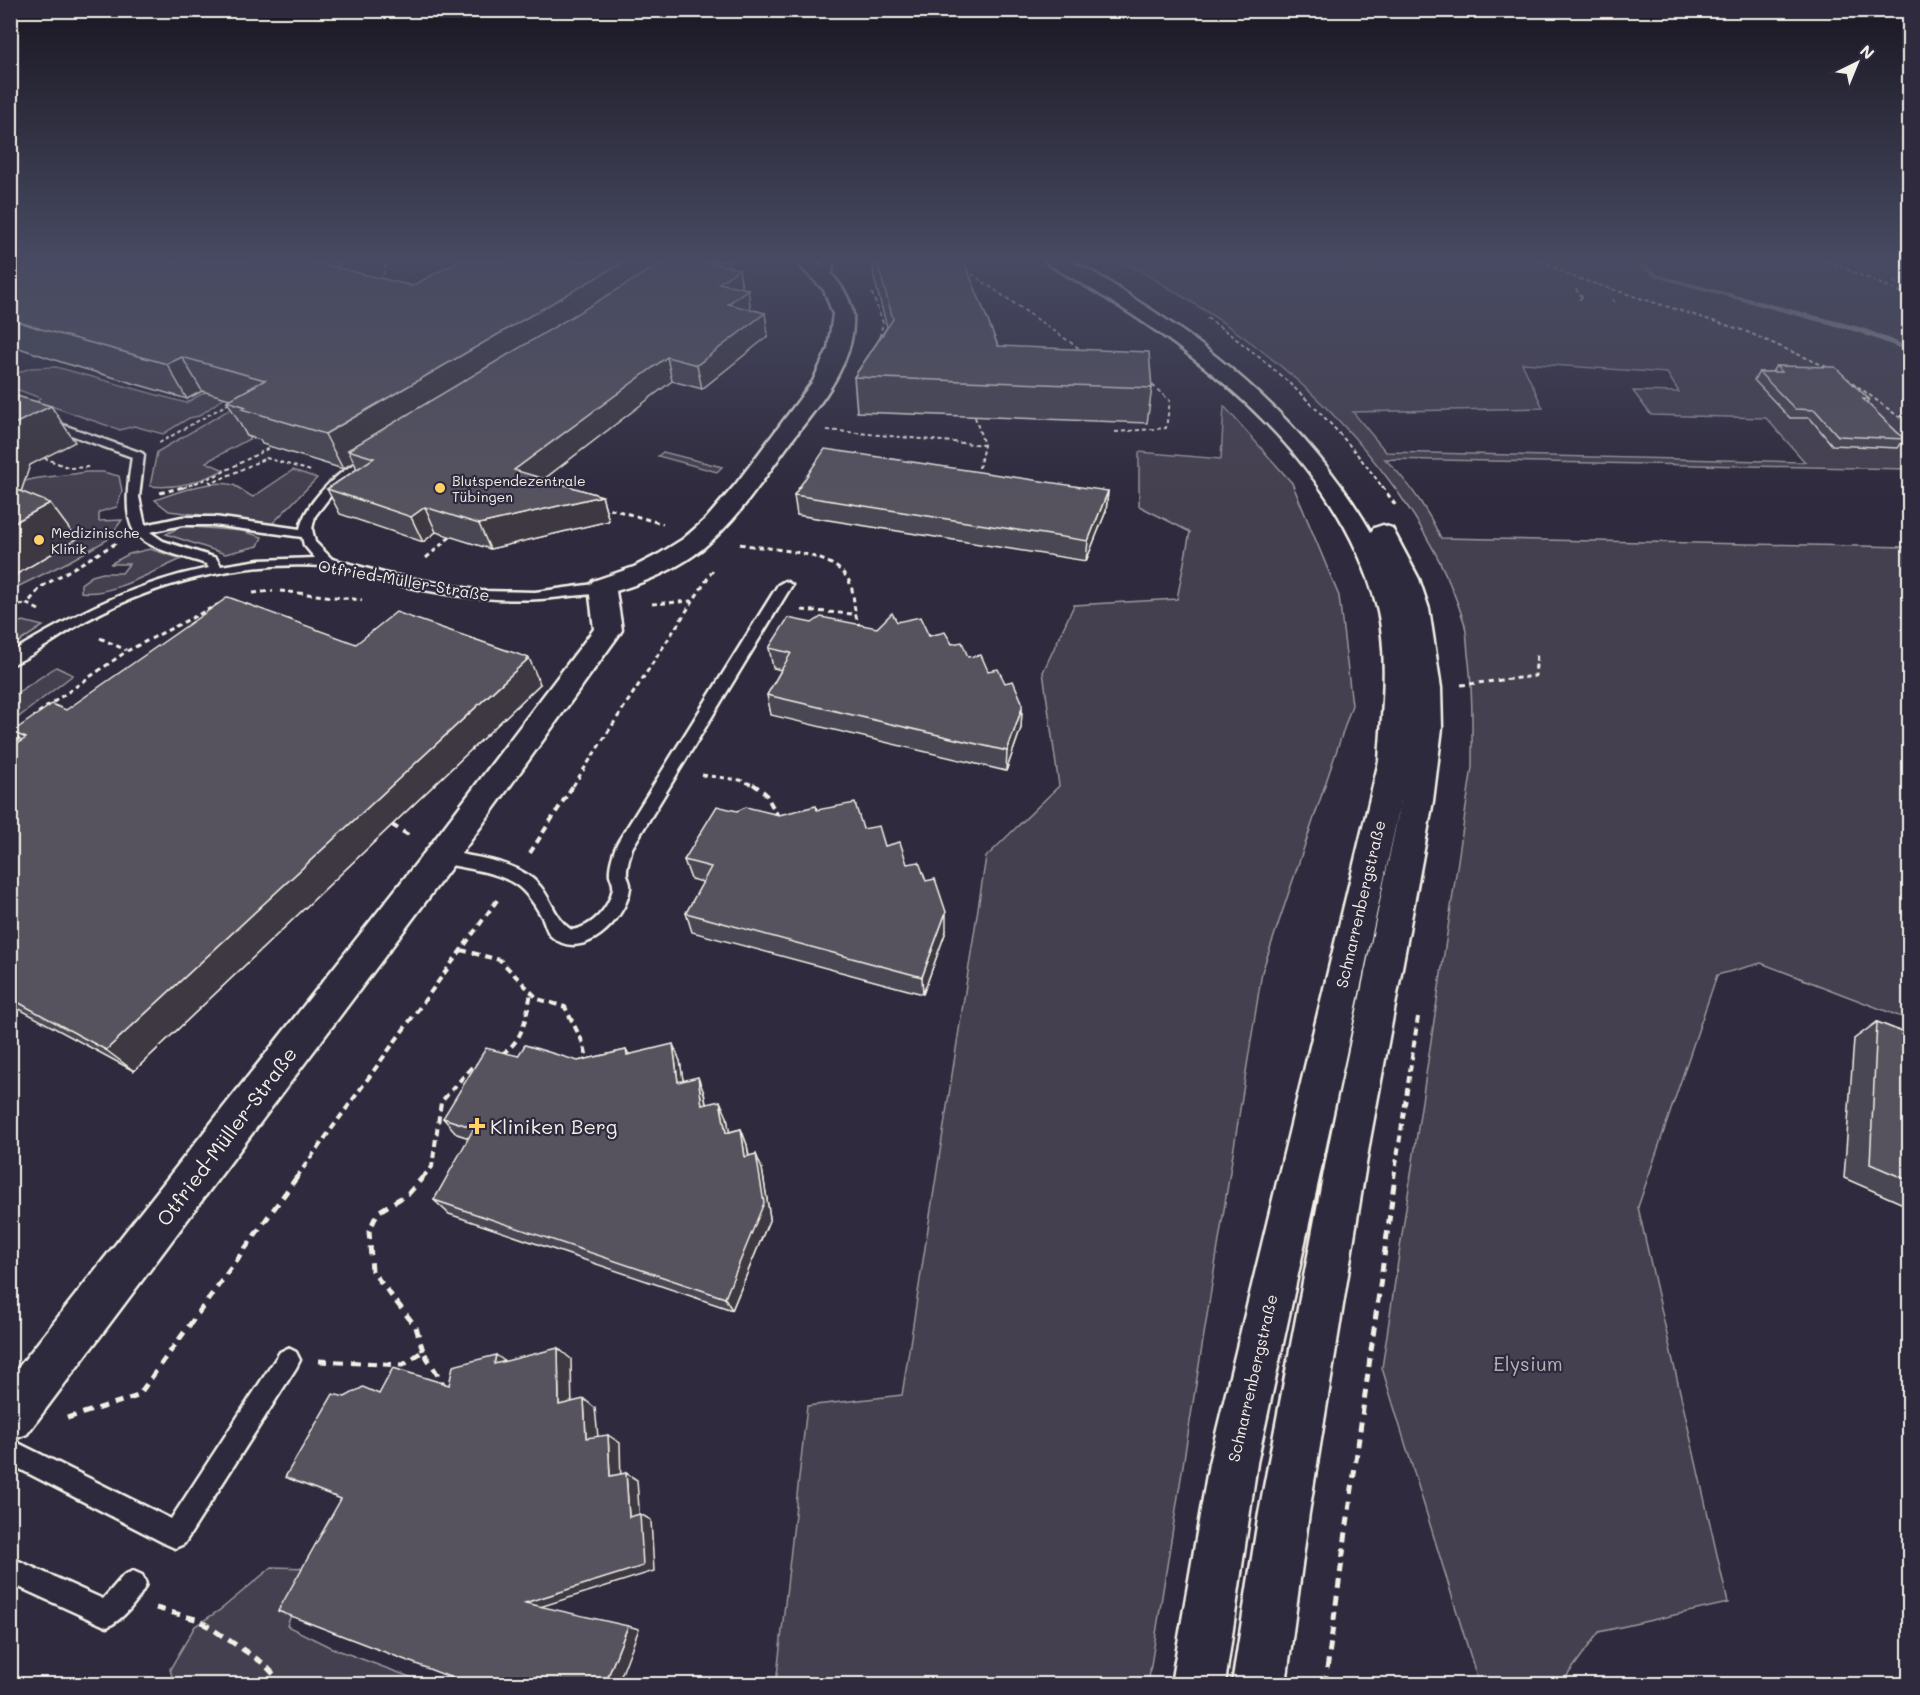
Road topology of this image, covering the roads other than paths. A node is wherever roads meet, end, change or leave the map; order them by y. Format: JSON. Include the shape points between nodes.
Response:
{"nodes":[{"id":1,"x":841,"y":340,"type":"edge"},
{"id":2,"x":1183,"y":340,"type":"edge"},
{"id":3,"x":1212,"y":340,"type":"edge"},
{"id":4,"x":10,"y":409,"type":"edge"},
{"id":5,"x":387,"y":450,"type":"edge"},
{"id":6,"x":140,"y":530,"type":"junction"},
{"id":7,"x":306,"y":534,"type":"junction"},
{"id":8,"x":328,"y":562,"type":"junction"},
{"id":9,"x":218,"y":571,"type":"junction"},
{"id":10,"x":785,"y":585,"type":"dead end"},
{"id":11,"x":602,"y":587,"type":"junction"},
{"id":12,"x":10,"y":660,"type":"edge"},
{"id":13,"x":441,"y":856,"type":"junction"},
{"id":14,"x":288,"y":1360,"type":"road end"},
{"id":15,"x":10,"y":1417,"type":"edge"},
{"id":16,"x":10,"y":1451,"type":"edge"},
{"id":17,"x":10,"y":1570,"type":"edge"},
{"id":18,"x":133,"y":1584,"type":"dead end"},
{"id":19,"x":1198,"y":1684,"type":"edge"},
{"id":20,"x":1259,"y":1684,"type":"edge"}],
"edges":[{"from":1,"to":11,"type":"street","name":"Otfried-Müller-Straße","via":[[820,386],[704,535],[664,563]]},
{"from":2,"to":19,"type":"street","name":"Schnarrenbergstraße","via":[[1255,401],[1308,457],[1347,508],[1373,555],[1390,607],[1399,669],[1394,761],[1233,1463]]},
{"from":3,"to":20,"type":"street","name":"Schnarrenbergstraße","via":[[1280,399],[1368,507],[1406,579],[1416,609],[1427,688],[1427,728],[1417,801],[1348,1151],[1284,1513]]},
{"from":4,"to":6,"type":"lane","via":[[138,455],[133,497]]},
{"from":5,"to":7,"type":"lane","via":[[340,479],[310,514]]},
{"from":6,"to":7,"type":"lane","via":[[182,521],[214,521]]},
{"from":6,"to":9,"type":"lane","via":[[159,544],[210,561]]},
{"from":7,"to":8,"type":"lane","via":[[313,549]]},
{"from":8,"to":9,"type":"lane","name":"Otfried-Müller-Straße","via":[[252,564]]},
{"from":8,"to":11,"type":"lane","name":"Otfried-Müller-Straße","via":[[364,574],[494,596],[549,596]]},
{"from":9,"to":12,"type":"lane","name":"Otfried-Müller-Straße","via":[[123,598],[69,624]]},
{"from":10,"to":13,"type":"lane","via":[[624,847],[618,873],[622,887],[613,910],[602,924],[586,935],[570,938],[556,930],[538,897],[515,876]]},
{"from":11,"to":13,"type":"street","name":"Otfried-Müller-Straße","via":[[608,630]]},
{"from":13,"to":15,"type":"street","name":"Otfried-Müller-Straße"},
{"from":14,"to":16,"type":"lane","via":[[175,1534]]},
{"from":17,"to":18,"type":"lane","via":[[107,1614]]}]}
